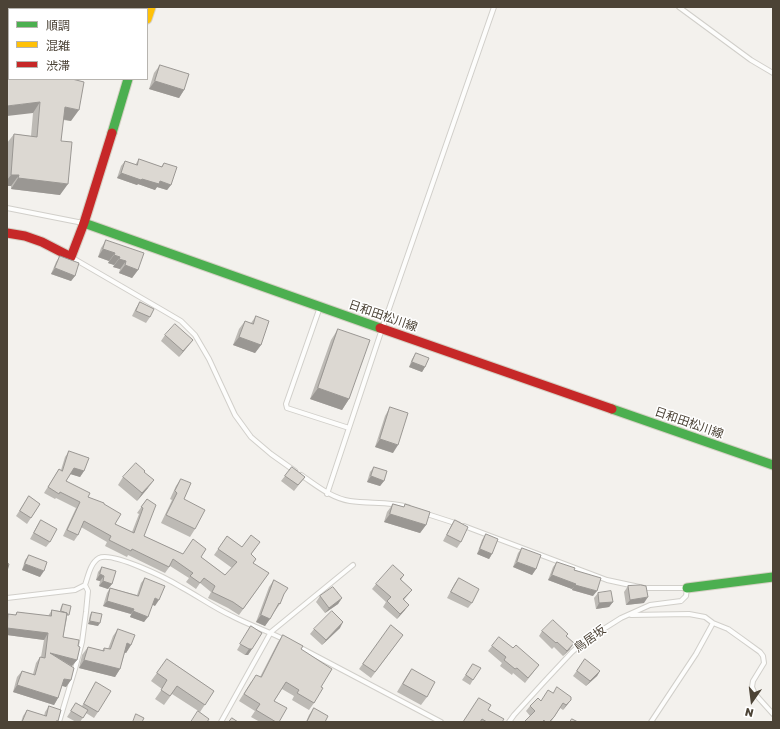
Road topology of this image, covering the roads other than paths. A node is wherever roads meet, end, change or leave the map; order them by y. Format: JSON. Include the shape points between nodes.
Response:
{"nodes":[{"id":1,"x":494,"y":7,"type":"edge"},
{"id":2,"x":679,"y":7,"type":"edge"},
{"id":3,"x":773,"y":74,"type":"edge"},
{"id":4,"x":128,"y":80,"type":"edge"},
{"id":5,"x":7,"y":208,"type":"edge"},
{"id":6,"x":84,"y":223,"type":"junction"},
{"id":7,"x":7,"y":233,"type":"edge"},
{"id":8,"x":71,"y":256,"type":"junction"},
{"id":9,"x":320,"y":307,"type":"junction"},
{"id":10,"x":382,"y":328,"type":"junction"},
{"id":11,"x":349,"y":428,"type":"junction"},
{"id":12,"x":773,"y":465,"type":"edge"},
{"id":13,"x":327,"y":494,"type":"junction"},
{"id":14,"x":415,"y":509,"type":"edge"},
{"id":15,"x":422,"y":512,"type":"edge"},
{"id":16,"x":353,"y":565,"type":"dead end"},
{"id":17,"x":773,"y":577,"type":"edge"},
{"id":18,"x":85,"y":585,"type":"junction"},
{"id":19,"x":687,"y":588,"type":"junction"},
{"id":20,"x":7,"y":598,"type":"edge"},
{"id":21,"x":628,"y":615,"type":"junction"},
{"id":22,"x":713,"y":622,"type":"junction"},
{"id":23,"x":271,"y":632,"type":"junction"},
{"id":24,"x":773,"y":714,"type":"edge"},
{"id":25,"x":59,"y":722,"type":"edge"},
{"id":26,"x":221,"y":722,"type":"edge"},
{"id":27,"x":441,"y":722,"type":"edge"},
{"id":28,"x":509,"y":722,"type":"edge"},
{"id":29,"x":651,"y":722,"type":"edge"}],
"edges":[{"from":1,"to":10,"type":"lane"},
{"from":2,"to":3,"type":"lane"},
{"from":4,"to":6,"type":"main road"},
{"from":5,"to":6,"type":"lane"},
{"from":6,"to":8,"type":"main road"},
{"from":6,"to":9,"type":"main road","name":"日和田松川線"},
{"from":7,"to":8,"type":"main road","via":[[25,236]]},
{"from":8,"to":13,"type":"lane","via":[[164,311],[195,335],[236,415],[251,437]]},
{"from":9,"to":10,"type":"main road","name":"日和田松川線"},
{"from":9,"to":11,"type":"lane","via":[[286,404],[287,408]]},
{"from":10,"to":11,"type":"lane"},
{"from":10,"to":12,"type":"main road","name":"日和田松川線"},
{"from":11,"to":13,"type":"lane"},
{"from":13,"to":14,"type":"lane","via":[[348,501],[400,504]]},
{"from":15,"to":19,"type":"lane","via":[[607,580],[644,588]]},
{"from":16,"to":23,"type":"lane"},
{"from":17,"to":19,"type":"main road"},
{"from":18,"to":20,"type":"lane","via":[[75,590]]},
{"from":18,"to":23,"type":"lane","via":[[93,564],[99,558],[108,557],[125,561],[181,586],[230,615]]},
{"from":18,"to":25,"type":"lane","via":[[88,591],[82,642]]},
{"from":19,"to":21,"type":"lane","name":"鳥居坂","via":[[686,596],[681,602],[650,605]]},
{"from":21,"to":22,"type":"lane","via":[[689,614],[705,617]]},
{"from":21,"to":28,"type":"lane","name":"鳥居坂","via":[[582,642]]},
{"from":22,"to":24,"type":"lane","via":[[764,656],[764,663],[752,687]]},
{"from":22,"to":29,"type":"lane","via":[[696,654]]},
{"from":23,"to":26,"type":"lane"},
{"from":23,"to":27,"type":"lane"}]}
